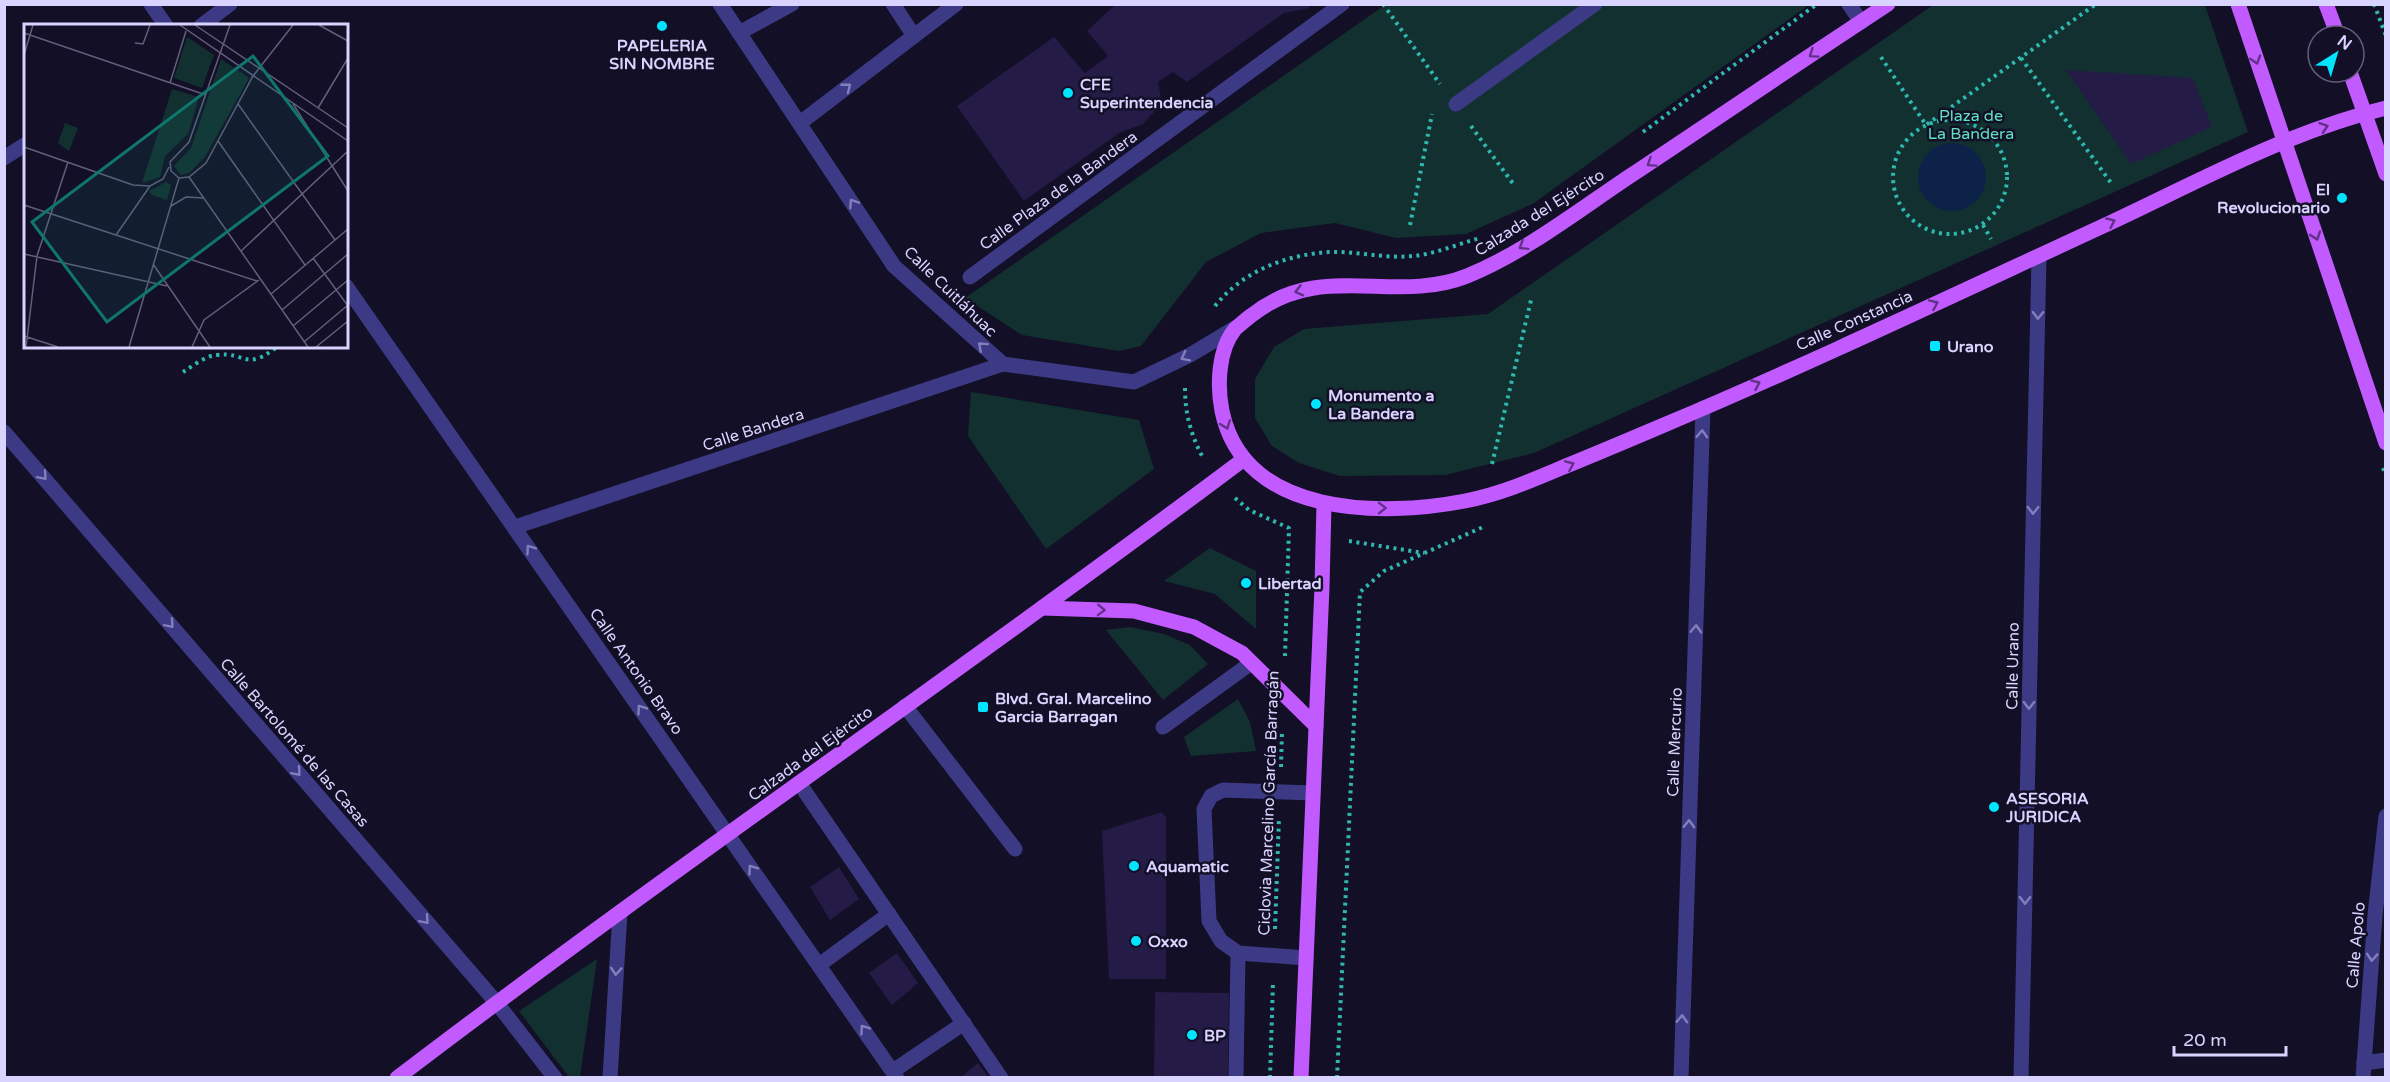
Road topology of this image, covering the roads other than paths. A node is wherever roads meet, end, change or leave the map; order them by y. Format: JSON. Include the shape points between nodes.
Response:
{"nodes":[{"id":1,"x":151,"y":4,"type":"edge"},
{"id":2,"x":231,"y":4,"type":"edge"},
{"id":3,"x":720,"y":4,"type":"edge"},
{"id":4,"x":792,"y":4,"type":"edge"},
{"id":5,"x":893,"y":4,"type":"edge"},
{"id":6,"x":956,"y":4,"type":"edge"},
{"id":7,"x":1342,"y":4,"type":"edge"},
{"id":8,"x":1595,"y":4,"type":"edge"},
{"id":9,"x":1849,"y":4,"type":"edge"},
{"id":10,"x":1888,"y":4,"type":"edge"},
{"id":11,"x":2238,"y":4,"type":"edge"},
{"id":12,"x":2326,"y":4,"type":"edge"},
{"id":13,"x":1861,"y":22,"type":"junction"},
{"id":14,"x":165,"y":24,"type":"edge"},
{"id":15,"x":204,"y":24,"type":"edge"},
{"id":16,"x":2334,"y":24,"type":"edge"},
{"id":17,"x":739,"y":33,"type":"junction"},
{"id":18,"x":914,"y":36,"type":"junction"},
{"id":19,"x":2354,"y":84,"type":"edge"},
{"id":20,"x":1456,"y":104,"type":"dead end"},
{"id":21,"x":2385,"y":108,"type":"edge"},
{"id":22,"x":2365,"y":113,"type":"junction"},
{"id":23,"x":800,"y":123,"type":"junction"},
{"id":24,"x":2283,"y":141,"type":"junction"},
{"id":25,"x":24,"y":145,"type":"edge"},
{"id":26,"x":4,"y":158,"type":"edge"},
{"id":27,"x":2385,"y":174,"type":"edge"},
{"id":28,"x":2038,"y":256,"type":"junction"},
{"id":29,"x":970,"y":277,"type":"dead end"},
{"id":30,"x":348,"y":289,"type":"edge"},
{"id":31,"x":1235,"y":328,"type":"junction"},
{"id":32,"x":1003,"y":364,"type":"junction"},
{"id":33,"x":1703,"y":408,"type":"junction"},
{"id":34,"x":4,"y":432,"type":"edge"},
{"id":35,"x":2385,"y":443,"type":"edge"},
{"id":36,"x":1244,"y":459,"type":"junction"},
{"id":37,"x":1324,"y":504,"type":"junction"},
{"id":38,"x":515,"y":527,"type":"junction"},
{"id":39,"x":1042,"y":608,"type":"junction"},
{"id":40,"x":1251,"y":663,"type":"junction"},
{"id":41,"x":905,"y":706,"type":"junction"},
{"id":42,"x":1316,"y":726,"type":"junction"},
{"id":43,"x":1163,"y":727,"type":"dead end"},
{"id":44,"x":799,"y":783,"type":"junction"},
{"id":45,"x":1313,"y":793,"type":"junction"},
{"id":46,"x":2385,"y":816,"type":"edge"},
{"id":47,"x":728,"y":834,"type":"junction"},
{"id":48,"x":1015,"y":849,"type":"dead end"},
{"id":49,"x":620,"y":912,"type":"junction"},
{"id":50,"x":889,"y":914,"type":"junction"},
{"id":51,"x":2380,"y":915,"type":"edge"},
{"id":52,"x":1238,"y":953,"type":"junction"},
{"id":53,"x":1306,"y":958,"type":"junction"},
{"id":54,"x":819,"y":965,"type":"junction"},
{"id":55,"x":496,"y":1002,"type":"junction"},
{"id":56,"x":963,"y":1023,"type":"junction"},
{"id":57,"x":2385,"y":1060,"type":"edge"},
{"id":58,"x":2363,"y":1070,"type":"edge"},
{"id":59,"x":895,"y":1074,"type":"edge"},
{"id":60,"x":397,"y":1077,"type":"edge"},
{"id":61,"x":555,"y":1077,"type":"edge"},
{"id":62,"x":610,"y":1077,"type":"edge"},
{"id":63,"x":1001,"y":1077,"type":"edge"},
{"id":64,"x":1236,"y":1077,"type":"edge"},
{"id":65,"x":1301,"y":1077,"type":"edge"},
{"id":66,"x":1680,"y":1077,"type":"edge"},
{"id":67,"x":2021,"y":1077,"type":"edge"}],
"edges":[{"from":1,"to":14,"type":"street"},
{"from":2,"to":15,"type":"street"},
{"from":3,"to":17,"type":"street","name":"Calle Cuitláhuac"},
{"from":4,"to":17,"type":"street"},
{"from":5,"to":18,"type":"street"},
{"from":6,"to":18,"type":"street"},
{"from":7,"to":29,"type":"street","name":"Calle Plaza de la Bandera"},
{"from":8,"to":20,"type":"street"},
{"from":9,"to":13,"type":"street"},
{"from":10,"to":13,"type":"main road","name":"Calzada del Ejército"},
{"from":11,"to":24,"type":"main road","one_way":true},
{"from":12,"to":16,"type":"main road"},
{"from":13,"to":31,"type":"main road","name":"Calzada del Ejército","one_way":true,"via":[[1498,261],[1461,279],[1416,287],[1325,285],[1293,291],[1265,305]]},
{"from":17,"to":23,"type":"street","name":"Calle Cuitláhuac"},
{"from":23,"to":18,"type":"street","one_way":true},
{"from":19,"to":22,"type":"main road"},
{"from":21,"to":22,"type":"main road","name":"Calle Constancia"},
{"from":24,"to":22,"type":"main road","name":"Calle Constancia","one_way":true},
{"from":22,"to":27,"type":"main road"},
{"from":32,"to":23,"type":"street","name":"Calle Cuitláhuac","one_way":true,"via":[[894,266]]},
{"from":28,"to":24,"type":"main road","name":"Calle Constancia","one_way":true},
{"from":24,"to":35,"type":"main road","one_way":true},
{"from":25,"to":26,"type":"street"},
{"from":33,"to":28,"type":"main road","name":"Calle Constancia","one_way":true},
{"from":28,"to":67,"type":"street","name":"Calle Urano","one_way":true},
{"from":30,"to":38,"type":"street","name":"Calle Antonio Bravo"},
{"from":31,"to":32,"type":"street","one_way":true,"via":[[1134,382]]},
{"from":31,"to":36,"type":"main road","one_way":true,"via":[[1225,348],[1219,392],[1231,439]]},
{"from":32,"to":38,"type":"street","name":"Calle Bandera"},
{"from":37,"to":33,"type":"main road","name":"Calle Constancia","one_way":true,"via":[[1417,508],[1489,496]]},
{"from":66,"to":33,"type":"street","name":"Calle Mercurio","one_way":true},
{"from":34,"to":55,"type":"street","name":"Calle Bartolomé de las Casas","one_way":true},
{"from":36,"to":37,"type":"main road","via":[[1294,495]]},
{"from":36,"to":39,"type":"main road","name":"Calzada del Ejército"},
{"from":37,"to":42,"type":"main road"},
{"from":47,"to":38,"type":"street","name":"Calle Antonio Bravo","one_way":true},
{"from":39,"to":40,"type":"main road","one_way":true,"via":[[1144,613],[1194,627],[1242,653]]},
{"from":39,"to":41,"type":"main road","name":"Calzada del Ejército"},
{"from":40,"to":42,"type":"main road"},
{"from":40,"to":43,"type":"street"},
{"from":41,"to":44,"type":"main road","name":"Calzada del Ejército"},
{"from":41,"to":48,"type":"street"},
{"from":42,"to":45,"type":"main road"},
{"from":44,"to":47,"type":"main road","name":"Calzada del Ejército"},
{"from":44,"to":50,"type":"street"},
{"from":45,"to":52,"type":"street","via":[[1223,790],[1211,796],[1204,809],[1209,921],[1221,940]]},
{"from":45,"to":53,"type":"main road"},
{"from":46,"to":51,"type":"street","name":"Calle Apolo"},
{"from":47,"to":49,"type":"main road","name":"Calzada del Ejército"},
{"from":54,"to":47,"type":"street","name":"Calle Antonio Bravo","one_way":true},
{"from":49,"to":55,"type":"main road","name":"Calzada del Ejército"},
{"from":49,"to":62,"type":"street","one_way":true},
{"from":50,"to":54,"type":"street"},
{"from":50,"to":56,"type":"street"},
{"from":51,"to":58,"type":"street","name":"Calle Apolo","one_way":true},
{"from":52,"to":53,"type":"street"},
{"from":52,"to":64,"type":"street"},
{"from":53,"to":65,"type":"main road"},
{"from":59,"to":54,"type":"street","name":"Calle Antonio Bravo","one_way":true},
{"from":55,"to":60,"type":"main road","name":"Calzada del Ejército"},
{"from":55,"to":61,"type":"street","name":"Calle Bartolomé de las Casas"},
{"from":56,"to":59,"type":"street"},
{"from":56,"to":63,"type":"street"},
{"from":57,"to":58,"type":"street"}]}
